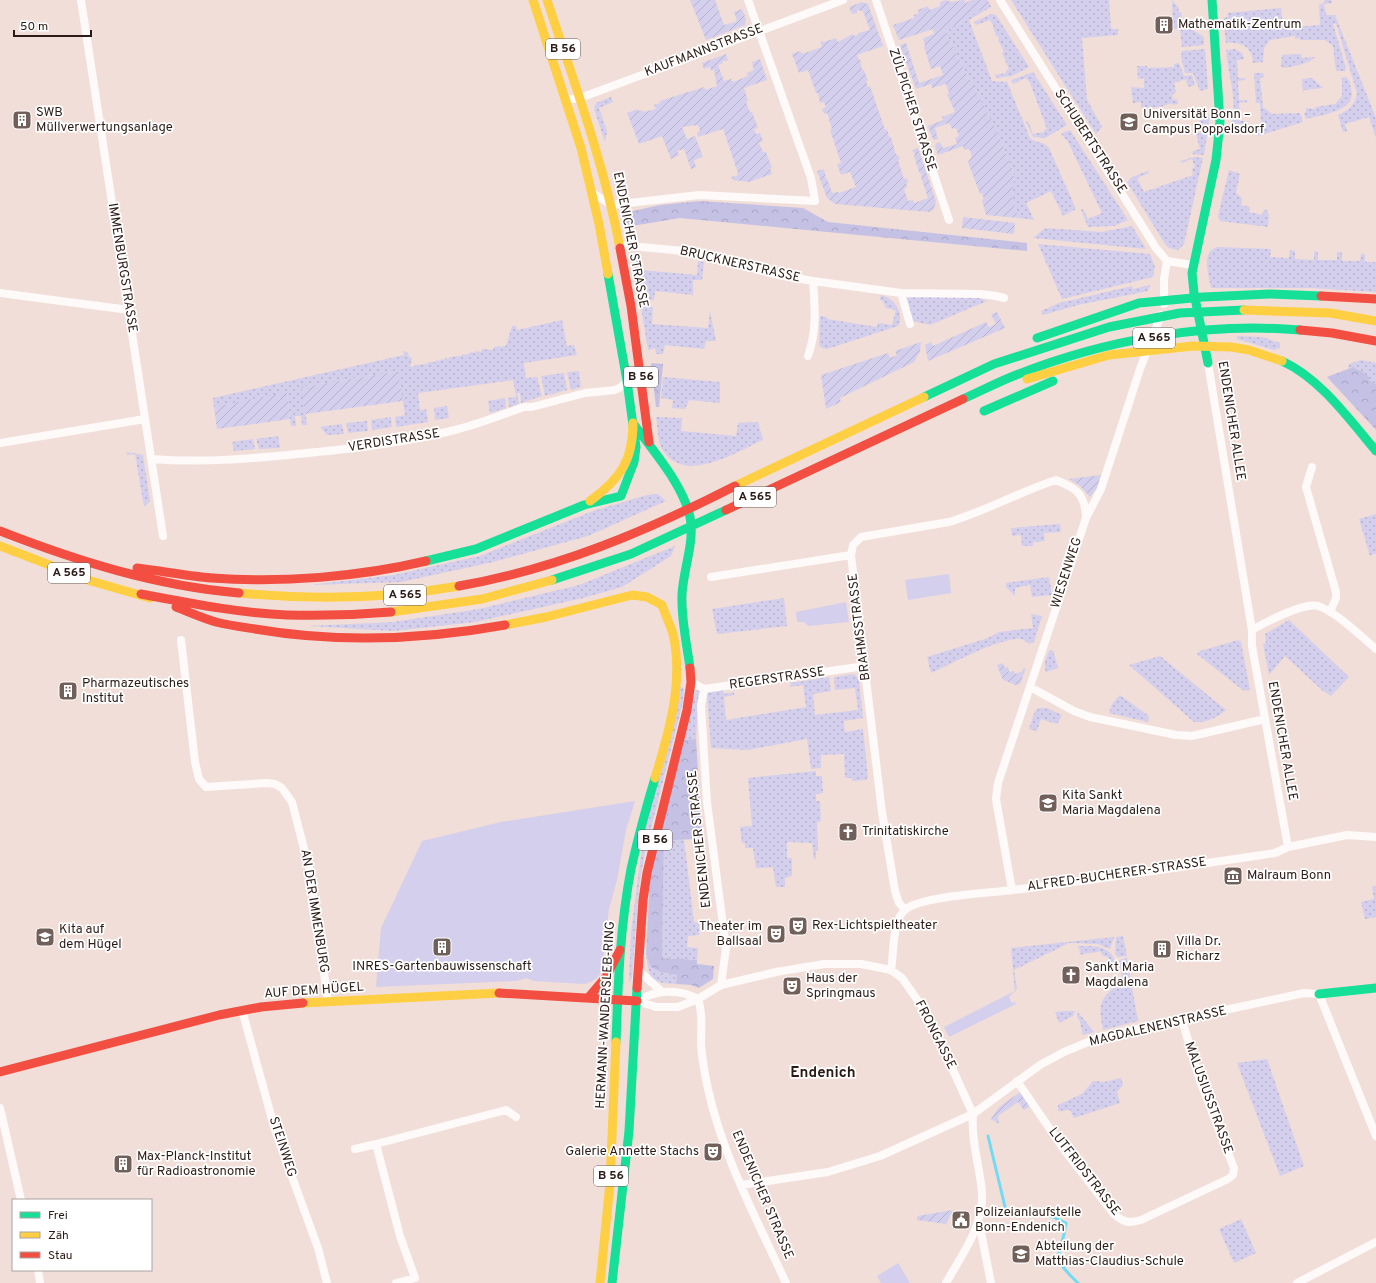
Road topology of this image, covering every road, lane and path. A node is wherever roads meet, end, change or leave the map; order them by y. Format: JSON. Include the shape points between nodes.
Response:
{"nodes":[{"id":1,"x":81,"y":0,"type":"edge"},
{"id":2,"x":533,"y":0,"type":"edge"},
{"id":3,"x":547,"y":0,"type":"edge"},
{"id":4,"x":748,"y":0,"type":"edge"},
{"id":5,"x":842,"y":0,"type":"edge"},
{"id":6,"x":876,"y":0,"type":"edge"},
{"id":7,"x":1000,"y":0,"type":"edge"},
{"id":8,"x":1212,"y":0,"type":"edge"},
{"id":9,"x":759,"y":30,"type":"junction"},
{"id":10,"x":580,"y":98,"type":"junction"},
{"id":11,"x":565,"y":100,"type":"junction"},
{"id":12,"x":592,"y":193,"type":"junction"},
{"id":13,"x":612,"y":205,"type":"junction"},
{"id":14,"x":948,"y":220,"type":"dead end"},
{"id":15,"x":619,"y":245,"type":"junction"},
{"id":16,"x":1167,"y":261,"type":"junction"},
{"id":17,"x":1192,"y":265,"type":"junction"},
{"id":18,"x":813,"y":281,"type":"junction"},
{"id":19,"x":0,"y":293,"type":"edge"},
{"id":20,"x":900,"y":293,"type":"junction"},
{"id":21,"x":1004,"y":298,"type":"dead end"},
{"id":22,"x":1376,"y":299,"type":"edge"},
{"id":23,"x":129,"y":310,"type":"junction"},
{"id":24,"x":1376,"y":320,"type":"edge"},
{"id":25,"x":910,"y":324,"type":"dead end"},
{"id":26,"x":1031,"y":340,"type":"dead end"},
{"id":27,"x":1376,"y":341,"type":"edge"},
{"id":28,"x":1018,"y":346,"type":"dead end"},
{"id":29,"x":1184,"y":346,"type":"junction"},
{"id":30,"x":808,"y":356,"type":"dead end"},
{"id":31,"x":1208,"y":362,"type":"joint"},
{"id":32,"x":994,"y":364,"type":"junction"},
{"id":33,"x":627,"y":381,"type":"junction"},
{"id":34,"x":943,"y":410,"type":"junction"},
{"id":35,"x":984,"y":411,"type":"dead end"},
{"id":36,"x":145,"y":419,"type":"junction"},
{"id":37,"x":633,"y":423,"type":"junction"},
{"id":38,"x":0,"y":443,"type":"edge"},
{"id":39,"x":649,"y":444,"type":"junction"},
{"id":40,"x":1376,"y":451,"type":"edge"},
{"id":41,"x":152,"y":459,"type":"junction"},
{"id":42,"x":1312,"y":467,"type":"dead end"},
{"id":43,"x":584,"y":505,"type":"junction"},
{"id":44,"x":1086,"y":518,"type":"junction"},
{"id":45,"x":0,"y":531,"type":"edge"},
{"id":46,"x":163,"y":536,"type":"dead end"},
{"id":47,"x":0,"y":546,"type":"edge"},
{"id":48,"x":851,"y":555,"type":"junction"},
{"id":49,"x":86,"y":562,"type":"junction"},
{"id":50,"x":711,"y":577,"type":"dead end"},
{"id":51,"x":141,"y":594,"type":"junction"},
{"id":52,"x":1330,"y":612,"type":"junction"},
{"id":53,"x":686,"y":624,"type":"junction"},
{"id":54,"x":1252,"y":630,"type":"junction"},
{"id":55,"x":181,"y":640,"type":"dead end"},
{"id":56,"x":1376,"y":649,"type":"edge"},
{"id":57,"x":675,"y":658,"type":"junction"},
{"id":58,"x":865,"y":666,"type":"junction"},
{"id":59,"x":691,"y":682,"type":"junction"},
{"id":60,"x":1030,"y":687,"type":"junction"},
{"id":61,"x":704,"y":690,"type":"junction"},
{"id":62,"x":1265,"y":719,"type":"junction"},
{"id":63,"x":1376,"y":837,"type":"edge"},
{"id":64,"x":1288,"y":846,"type":"junction"},
{"id":65,"x":1012,"y":890,"type":"junction"},
{"id":66,"x":905,"y":910,"type":"junction"},
{"id":67,"x":620,"y":948,"type":"junction"},
{"id":68,"x":638,"y":970,"type":"junction"},
{"id":69,"x":891,"y":970,"type":"junction"},
{"id":70,"x":721,"y":985,"type":"junction"},
{"id":71,"x":1376,"y":988,"type":"edge"},
{"id":72,"x":661,"y":991,"type":"junction"},
{"id":73,"x":1319,"y":994,"type":"junction"},
{"id":74,"x":589,"y":997,"type":"junction"},
{"id":75,"x":618,"y":999,"type":"junction"},
{"id":76,"x":698,"y":999,"type":"junction"},
{"id":77,"x":637,"y":1001,"type":"junction"},
{"id":78,"x":328,"y":1002,"type":"junction"},
{"id":79,"x":242,"y":1010,"type":"junction"},
{"id":80,"x":1182,"y":1020,"type":"junction"},
{"id":81,"x":0,"y":1072,"type":"edge"},
{"id":82,"x":1017,"y":1081,"type":"junction"},
{"id":83,"x":0,"y":1108,"type":"edge"},
{"id":84,"x":973,"y":1114,"type":"junction"},
{"id":85,"x":516,"y":1117,"type":"dead end"},
{"id":86,"x":1376,"y":1136,"type":"edge"},
{"id":87,"x":376,"y":1144,"type":"junction"},
{"id":88,"x":355,"y":1149,"type":"dead end"},
{"id":89,"x":1233,"y":1175,"type":"joint"},
{"id":90,"x":741,"y":1185,"type":"junction"},
{"id":91,"x":21,"y":1199,"type":"edge"},
{"id":92,"x":979,"y":1222,"type":"junction"},
{"id":93,"x":1376,"y":1242,"type":"edge"},
{"id":94,"x":38,"y":1271,"type":"edge"},
{"id":95,"x":40,"y":1283,"type":"edge"},
{"id":96,"x":327,"y":1283,"type":"edge"},
{"id":97,"x":396,"y":1283,"type":"edge"},
{"id":98,"x":600,"y":1283,"type":"edge"},
{"id":99,"x":612,"y":1283,"type":"edge"},
{"id":100,"x":786,"y":1283,"type":"edge"},
{"id":101,"x":946,"y":1283,"type":"edge"},
{"id":102,"x":990,"y":1283,"type":"edge"},
{"id":103,"x":1297,"y":1283,"type":"edge"}],
"edges":[{"from":1,"to":23,"type":"street","name":"IMMENBURGSTRASSE"},
{"from":2,"to":11,"type":"main road","name":"ENDENICHER STRASSE","number":"B 56"},
{"from":3,"to":10,"type":"main road","name":"ENDENICHER STRASSE","number":"B 56"},
{"from":4,"to":9,"type":"street"},
{"from":5,"to":9,"type":"street","name":"KAUFMANNSTRASSE"},
{"from":6,"to":14,"type":"street","name":"ZÜLPICHER STRASSE"},
{"from":7,"to":16,"type":"street","name":"SCHUBERTSTRASSE","via":[[1156,248]]},
{"from":8,"to":17,"type":"main road","name":"ENDENICHER ALLEE","via":[[1220,122],[1214,166]]},
{"from":9,"to":10,"type":"street","name":"KAUFMANNSTRASSE"},
{"from":9,"to":13,"type":"street","via":[[811,178],[815,201],[700,196]]},
{"from":10,"to":11,"type":"street","name":"KAUFMANNSTRASSE"},
{"from":10,"to":13,"type":"main road","name":"ENDENICHER STRASSE","number":"B 56"},
{"from":11,"to":12,"type":"main road","name":"ENDENICHER STRASSE","number":"B 56"},
{"from":12,"to":13,"type":"street"},
{"from":12,"to":33,"type":"main road","name":"ENDENICHER STRASSE","number":"B 56"},
{"from":13,"to":15,"type":"main road","name":"ENDENICHER STRASSE","number":"B 56"},
{"from":15,"to":18,"type":"street","name":"BRUCKNERSTRASSE","via":[[695,252],[753,269]]},
{"from":15,"to":39,"type":"main road","name":"ENDENICHER STRASSE","number":"B 56","via":[[631,306]]},
{"from":16,"to":17,"type":"street"},
{"from":16,"to":44,"type":"street","name":"WIESENWEG","via":[[1164,305],[1101,489]]},
{"from":17,"to":31,"type":"main road","name":"ENDENICHER ALLEE","via":[[1192,284]]},
{"from":18,"to":20,"type":"street","name":"BRUCKNERSTRASSE"},
{"from":18,"to":30,"type":"street","name":"BRUCKNERSTRASSE","via":[[816,312],[813,341]]},
{"from":19,"to":23,"type":"street"},
{"from":20,"to":21,"type":"street","name":"BRUCKNERSTRASSE","via":[[980,294]]},
{"from":20,"to":25,"type":"street"},
{"from":22,"to":26,"type":"main road","via":[[1270,294],[1139,303]]},
{"from":23,"to":36,"type":"street","name":"IMMENBURGSTRASSE"},
{"from":24,"to":32,"type":"main road","number":"A 565","via":[[1311,311],[1180,313],[1128,323],[1048,345]]},
{"from":27,"to":34,"type":"main road","number":"A 565","via":[[1301,330],[1220,330],[1150,338],[1050,361]]},
{"from":28,"to":32,"type":"main road"},
{"from":29,"to":34,"type":"main road","via":[[1109,355],[1025,380]]},
{"from":29,"to":35,"type":"main road","via":[[1093,367],[1045,383]]},
{"from":29,"to":40,"type":"main road","via":[[1239,346],[1275,357],[1325,393]]},
{"from":31,"to":54,"type":"street","name":"ENDENICHER ALLEE"},
{"from":32,"to":49,"type":"main road","number":"A 565","via":[[651,528],[540,568],[480,583],[410,595],[352,599],[288,599],[232,594],[157,582]]},
{"from":33,"to":37,"type":"main road","name":"ENDENICHER STRASSE","number":"B 56"},
{"from":33,"to":41,"type":"street","name":"VERDISTRASSE","via":[[615,390],[585,393],[524,407],[455,430],[410,440],[233,460],[184,462]]},
{"from":34,"to":51,"type":"main road","number":"A 565","via":[[631,554],[563,577],[482,599],[414,610],[356,615],[286,615],[219,608]]},
{"from":36,"to":38,"type":"street"},
{"from":36,"to":41,"type":"street","name":"IMMENBURGSTRASSE"},
{"from":37,"to":39,"type":"main road","name":"ENDENICHER STRASSE","number":"B 56"},
{"from":37,"to":43,"type":"main road","via":[[632,448],[624,466],[607,489]]},
{"from":37,"to":43,"type":"main road","name":"ENDENICHER STRASSE","number":"B 56","via":[[636,447],[634,462],[621,496]]},
{"from":39,"to":53,"type":"main road","name":"ENDENICHER STRASSE","number":"B 56","via":[[681,494],[690,517],[691,533],[682,593]]},
{"from":41,"to":46,"type":"street","name":"IMMENBURGSTRASSE"},
{"from":42,"to":52,"type":"street","via":[[1306,487],[1336,592]]},
{"from":43,"to":49,"type":"main road","via":[[476,550],[393,569],[252,580],[211,578]]},
{"from":44,"to":48,"type":"street","name":"BRAHMSSTRASSE","via":[[1085,505],[1076,490],[1056,480],[956,520],[860,538],[853,545]]},
{"from":44,"to":60,"type":"street","name":"WIESENWEG"},
{"from":45,"to":49,"type":"main road","number":"A 565"},
{"from":47,"to":51,"type":"main road","number":"A 565","via":[[91,580]]},
{"from":48,"to":50,"type":"street"},
{"from":48,"to":58,"type":"street","name":"BRAHMSSTRASSE"},
{"from":51,"to":57,"type":"main road","number":"B 56","via":[[216,622],[284,634],[353,638],[413,638],[467,632],[546,617],[632,595],[647,597],[662,604],[671,631]]},
{"from":52,"to":54,"type":"street","via":[[1318,606],[1308,605]]},
{"from":52,"to":56,"type":"street"},
{"from":53,"to":57,"type":"main road","name":"ENDENICHER STRASSE","number":"B 56"},
{"from":53,"to":59,"type":"main road","name":"ENDENICHER STRASSE","number":"B 56"},
{"from":54,"to":62,"type":"street","name":"ENDENICHER ALLEE","via":[[1252,646]]},
{"from":55,"to":78,"type":"street","name":"AN DER IMMENBURG","via":[[199,779],[206,787],[275,784],[282,788],[292,802],[310,872]]},
{"from":57,"to":67,"type":"main road","name":"HERMANN-WANDERSLEB-RING","number":"B 56","via":[[676,692],[668,735],[638,838],[630,874]]},
{"from":58,"to":61,"type":"street","name":"REGERSTRASSE"},
{"from":58,"to":66,"type":"street","name":"BRAHMSSTRASSE","via":[[887,849],[894,891]]},
{"from":59,"to":61,"type":"street"},
{"from":59,"to":68,"type":"main road","number":"B 56","via":[[687,710],[647,872]]},
{"from":60,"to":62,"type":"street","via":[[1090,717],[1176,735],[1192,736]]},
{"from":60,"to":65,"type":"street","name":"WIESENWEG","via":[[998,783],[996,799]]},
{"from":61,"to":70,"type":"street","name":"ENDENICHER STRASSE","via":[[701,706],[707,802],[726,948]]},
{"from":62,"to":64,"type":"street","name":"ENDENICHER ALLEE"},
{"from":63,"to":64,"type":"street","name":"ALFRED-BUCHERER-STRASSE","via":[[1347,835]]},
{"from":64,"to":65,"type":"street","name":"ALFRED-BUCHERER-STRASSE","via":[[1274,853]]},
{"from":65,"to":66,"type":"street","name":"ALFRED-BUCHERER-STRASSE","via":[[958,896],[921,903]]},
{"from":66,"to":69,"type":"street","via":[[898,918]]},
{"from":67,"to":74,"type":"main road","via":[[606,977]]},
{"from":67,"to":75,"type":"main road","name":"HERMANN-WANDERSLEB-RING","number":"B 56"},
{"from":68,"to":72,"type":"street"},
{"from":68,"to":77,"type":"main road","number":"B 56"},
{"from":69,"to":70,"type":"street","via":[[862,964],[824,964]]},
{"from":69,"to":84,"type":"street","name":"FRONGASSE","via":[[902,978],[928,1015]]},
{"from":70,"to":76,"type":"street"},
{"from":71,"to":73,"type":"main road"},
{"from":72,"to":76,"type":"street","via":[[688,993]]},
{"from":72,"to":77,"type":"street","via":[[650,993]]},
{"from":73,"to":80,"type":"street","name":"MAGDALENENSTRASSE","via":[[1304,993]]},
{"from":73,"to":86,"type":"street"},
{"from":74,"to":75,"type":"main road","name":"AUF DEM HÜGEL"},
{"from":74,"to":78,"type":"main road","name":"AUF DEM HÜGEL","via":[[495,994]]},
{"from":75,"to":77,"type":"main road","name":"AUF DEM HÜGEL"},
{"from":75,"to":98,"type":"main road","name":"HERMANN-WANDERSLEB-RING","number":"B 56","via":[[610,1192]]},
{"from":76,"to":77,"type":"street","via":[[678,1007],[656,1007]]},
{"from":76,"to":90,"type":"street","name":"ENDENICHER STRASSE","via":[[702,1011],[701,1045],[708,1089],[724,1142]]},
{"from":77,"to":99,"type":"main road","number":"B 56","via":[[627,1158]]},
{"from":78,"to":79,"type":"main road","name":"AUF DEM HÜGEL"},
{"from":79,"to":81,"type":"main road","name":"AUF DEM HÜGEL"},
{"from":79,"to":96,"type":"street","name":"STEINWEG","via":[[275,1130],[318,1248]]},
{"from":80,"to":82,"type":"street","name":"MAGDALENENSTRASSE","via":[[1100,1037],[1064,1052]]},
{"from":80,"to":89,"type":"street","name":"MALUSIUSSTRASSE","via":[[1200,1081],[1234,1168]]},
{"from":82,"to":84,"type":"street","name":"MAGDALENENSTRASSE"},
{"from":82,"to":89,"type":"street","name":"LUTFRIDSTRASSE","via":[[1065,1151],[1114,1214],[1122,1220],[1130,1223],[1141,1220]]},
{"from":83,"to":91,"type":"street"},
{"from":84,"to":90,"type":"street","name":"MAGDALENENSTRASSE","via":[[852,1166]]},
{"from":84,"to":92,"type":"street","via":[[972,1134],[982,1193]]},
{"from":85,"to":87,"type":"street","via":[[506,1110]]},
{"from":87,"to":88,"type":"street"},
{"from":87,"to":97,"type":"street","via":[[400,1236],[415,1278]]},
{"from":90,"to":100,"type":"street","name":"ENDENICHER STRASSE"},
{"from":92,"to":101,"type":"street"},
{"from":92,"to":102,"type":"street"},
{"from":93,"to":103,"type":"street"},
{"from":94,"to":95,"type":"street"}]}
